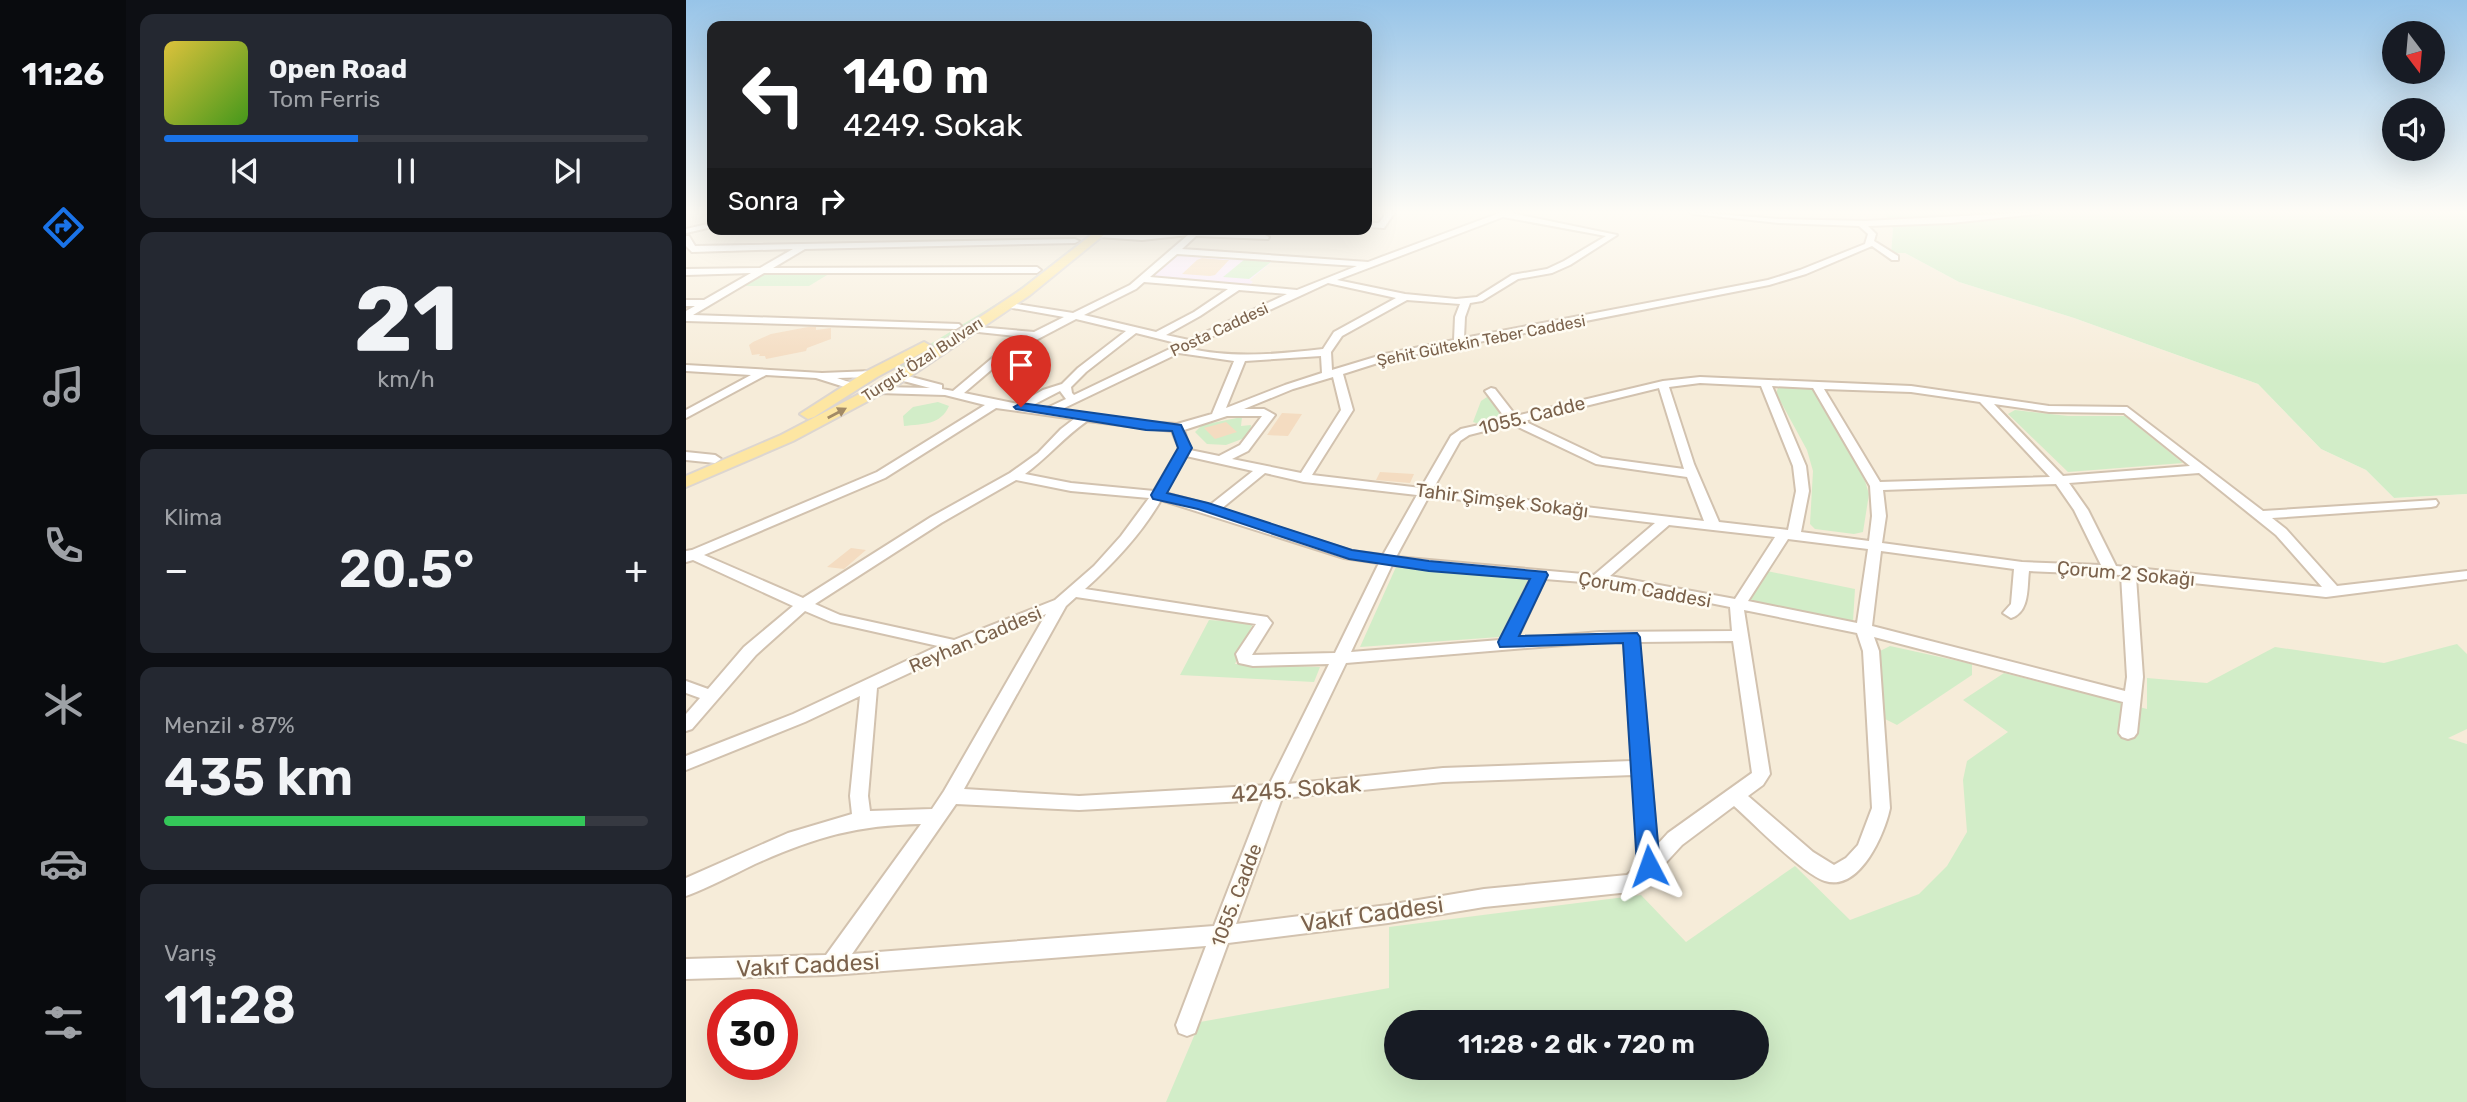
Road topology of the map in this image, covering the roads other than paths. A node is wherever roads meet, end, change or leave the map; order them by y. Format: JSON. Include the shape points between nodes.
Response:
{"nodes":[{"id":1,"x":775,"y":263,"type":"edge"},
{"id":2,"x":1046,"y":263,"type":"edge"},
{"id":3,"x":1058,"y":263,"type":"edge"},
{"id":4,"x":1161,"y":263,"type":"edge"},
{"id":5,"x":1364,"y":263,"type":"edge"},
{"id":6,"x":1564,"y":263,"type":"edge"},
{"id":7,"x":1828,"y":263,"type":"edge"},
{"id":8,"x":1373,"y":264,"type":"joint"},
{"id":9,"x":764,"y":270,"type":"junction"},
{"id":10,"x":1037,"y":270,"type":"junction"},
{"id":11,"x":686,"y":272,"type":"edge"},
{"id":12,"x":1143,"y":279,"type":"junction"},
{"id":13,"x":1329,"y":281,"type":"junction"},
{"id":14,"x":1237,"y":287,"type":"junction"},
{"id":15,"x":1299,"y":293,"type":"junction"},
{"id":16,"x":1405,"y":297,"type":"junction"},
{"id":17,"x":1466,"y":302,"type":"junction"},
{"id":18,"x":686,"y":303,"type":"edge"},
{"id":19,"x":706,"y":303,"type":"junction"},
{"id":20,"x":1007,"y":304,"type":"junction"},
{"id":21,"x":1076,"y":316,"type":"junction"},
{"id":22,"x":963,"y":327,"type":"junction"},
{"id":23,"x":1135,"y":329,"type":"junction"},
{"id":24,"x":1035,"y":335,"type":"junction"},
{"id":25,"x":1158,"y":335,"type":"junction"},
{"id":26,"x":1189,"y":343,"type":"junction"},
{"id":27,"x":1459,"y":344,"type":"junction"},
{"id":28,"x":1177,"y":349,"type":"junction"},
{"id":29,"x":1326,"y":352,"type":"junction"},
{"id":30,"x":1240,"y":360,"type":"junction"},
{"id":31,"x":686,"y":368,"type":"edge"},
{"id":32,"x":765,"y":372,"type":"junction"},
{"id":33,"x":872,"y":374,"type":"junction"},
{"id":34,"x":1332,"y":374,"type":"junction"},
{"id":35,"x":817,"y":375,"type":"junction"},
{"id":36,"x":900,"y":377,"type":"junction"},
{"id":37,"x":1663,"y":384,"type":"junction"},
{"id":38,"x":1766,"y":384,"type":"junction"},
{"id":39,"x":851,"y":386,"type":"junction"},
{"id":40,"x":1066,"y":386,"type":"junction"},
{"id":41,"x":1817,"y":386,"type":"junction"},
{"id":42,"x":878,"y":390,"type":"junction"},
{"id":43,"x":1490,"y":391,"type":"dead end"},
{"id":44,"x":950,"y":394,"type":"junction"},
{"id":45,"x":1072,"y":398,"type":"junction"},
{"id":46,"x":1982,"y":398,"type":"junction"},
{"id":47,"x":994,"y":404,"type":"junction"},
{"id":48,"x":1021,"y":407,"type":"junction"},
{"id":49,"x":1051,"y":410,"type":"junction"},
{"id":50,"x":1222,"y":414,"type":"junction"},
{"id":51,"x":686,"y":415,"type":"edge"},
{"id":52,"x":1086,"y":416,"type":"junction"},
{"id":53,"x":1514,"y":420,"type":"junction"},
{"id":54,"x":1177,"y":428,"type":"junction"},
{"id":55,"x":1183,"y":452,"type":"junction"},
{"id":56,"x":686,"y":456,"type":"edge"},
{"id":57,"x":715,"y":459,"type":"junction"},
{"id":58,"x":1222,"y":459,"type":"junction"},
{"id":59,"x":2202,"y":469,"type":"junction"},
{"id":60,"x":1262,"y":470,"type":"junction"},
{"id":61,"x":686,"y":471,"type":"edge"},
{"id":62,"x":1692,"y":474,"type":"junction"},
{"id":63,"x":1013,"y":476,"type":"junction"},
{"id":64,"x":1304,"y":478,"type":"junction"},
{"id":65,"x":2060,"y":480,"type":"junction"},
{"id":66,"x":686,"y":482,"type":"edge"},
{"id":67,"x":1876,"y":486,"type":"junction"},
{"id":68,"x":1426,"y":491,"type":"junction"},
{"id":69,"x":1158,"y":495,"type":"junction"},
{"id":70,"x":2431,"y":503,"type":"dead end"},
{"id":71,"x":1213,"y":509,"type":"junction"},
{"id":72,"x":2261,"y":515,"type":"junction"},
{"id":73,"x":1666,"y":520,"type":"junction"},
{"id":74,"x":1713,"y":526,"type":"junction"},
{"id":75,"x":1789,"y":534,"type":"junction"},
{"id":76,"x":1874,"y":546,"type":"junction"},
{"id":77,"x":688,"y":555,"type":"edge"},
{"id":78,"x":1387,"y":561,"type":"junction"},
{"id":79,"x":2022,"y":566,"type":"junction"},
{"id":80,"x":2111,"y":570,"type":"junction"},
{"id":81,"x":2128,"y":572,"type":"junction"},
{"id":82,"x":1540,"y":575,"type":"junction"},
{"id":83,"x":1598,"y":578,"type":"junction"},
{"id":84,"x":2464,"y":578,"type":"edge"},
{"id":85,"x":2334,"y":592,"type":"junction"},
{"id":86,"x":1067,"y":597,"type":"junction"},
{"id":87,"x":803,"y":605,"type":"junction"},
{"id":88,"x":1738,"y":605,"type":"junction"},
{"id":89,"x":2011,"y":613,"type":"dead end"},
{"id":90,"x":1864,"y":629,"type":"junction"},
{"id":91,"x":1740,"y":636,"type":"junction"},
{"id":92,"x":1631,"y":637,"type":"junction"},
{"id":93,"x":1507,"y":642,"type":"junction"},
{"id":94,"x":955,"y":645,"type":"junction"},
{"id":95,"x":1340,"y":658,"type":"junction"},
{"id":96,"x":869,"y":686,"type":"junction"},
{"id":97,"x":686,"y":687,"type":"edge"},
{"id":98,"x":709,"y":695,"type":"junction"},
{"id":99,"x":2131,"y":698,"type":"junction"},
{"id":100,"x":686,"y":725,"type":"edge"},
{"id":101,"x":2128,"y":733,"type":"dead end"},
{"id":102,"x":686,"y":764,"type":"edge"},
{"id":103,"x":1641,"y":768,"type":"junction"},
{"id":104,"x":1275,"y":792,"type":"junction"},
{"id":105,"x":951,"y":796,"type":"junction"},
{"id":106,"x":1735,"y":796,"type":"junction"},
{"id":107,"x":937,"y":816,"type":"junction"},
{"id":108,"x":862,"y":820,"type":"junction"},
{"id":109,"x":1649,"y":866,"type":"junction"},
{"id":110,"x":686,"y":887,"type":"edge"},
{"id":111,"x":1221,"y":935,"type":"junction"},
{"id":112,"x":832,"y":965,"type":"junction"},
{"id":113,"x":686,"y":969,"type":"edge"},
{"id":114,"x":1187,"y":1025,"type":"dead end"}],
"edges":[{"from":1,"to":9,"type":"street"},
{"from":2,"to":10,"type":"main road","name":"Turgut Özal Bulvarı"},
{"from":3,"to":20,"type":"main road","name":"Turgut Özal Bulvarı"},
{"from":4,"to":12,"type":"street"},
{"from":5,"to":8,"type":"street"},
{"from":6,"to":17,"type":"street","via":[[1515,277],[1485,297]]},
{"from":7,"to":27,"type":"street","name":"Şehit Gültekin Teber Caddesi","via":[[1769,282]]},
{"from":8,"to":13,"type":"street","name":"Posta Caddesi"},
{"from":9,"to":10,"type":"street"},
{"from":9,"to":11,"type":"street"},
{"from":9,"to":19,"type":"street"},
{"from":10,"to":22,"type":"main road","name":"Turgut Özal Bulvarı"},
{"from":12,"to":14,"type":"street"},
{"from":12,"to":21,"type":"street"},
{"from":13,"to":15,"type":"street","name":"Posta Caddesi"},
{"from":13,"to":16,"type":"street"},
{"from":14,"to":15,"type":"street"},
{"from":14,"to":25,"type":"street"},
{"from":15,"to":26,"type":"street","name":"Posta Caddesi"},
{"from":16,"to":17,"type":"street"},
{"from":16,"to":29,"type":"street","via":[[1345,329]]},
{"from":17,"to":27,"type":"street","via":[[1458,320]]},
{"from":18,"to":19,"type":"street"},
{"from":19,"to":22,"type":"street","via":[[687,318]]},
{"from":20,"to":21,"type":"street"},
{"from":20,"to":22,"type":"main road","name":"Turgut Özal Bulvarı"},
{"from":21,"to":23,"type":"street"},
{"from":21,"to":24,"type":"street"},
{"from":22,"to":24,"type":"street"},
{"from":22,"to":33,"type":"main road","name":"Turgut Özal Bulvarı"},
{"from":22,"to":36,"type":"main road","name":"Turgut Özal Bulvarı"},
{"from":23,"to":25,"type":"street"},
{"from":23,"to":40,"type":"street"},
{"from":24,"to":44,"type":"street"},
{"from":25,"to":26,"type":"street"},
{"from":26,"to":28,"type":"street","name":"Posta Caddesi"},
{"from":27,"to":34,"type":"street","name":"Şehit Gültekin Teber Caddesi","via":[[1385,357]]},
{"from":28,"to":30,"type":"street"},
{"from":28,"to":45,"type":"street","name":"Posta Caddesi"},
{"from":29,"to":30,"type":"street"},
{"from":29,"to":34,"type":"street"},
{"from":30,"to":50,"type":"street"},
{"from":31,"to":32,"type":"street"},
{"from":32,"to":35,"type":"street"},
{"from":32,"to":51,"type":"street"},
{"from":33,"to":35,"type":"street"},
{"from":33,"to":36,"type":"main road"},
{"from":33,"to":39,"type":"main road","name":"Turgut Özal Bulvarı"},
{"from":34,"to":50,"type":"street","name":"Şehit Gültekin Teber Caddesi"},
{"from":34,"to":64,"type":"street","via":[[1347,410]]},
{"from":35,"to":39,"type":"street"},
{"from":36,"to":42,"type":"main road","name":"Turgut Özal Bulvarı"},
{"from":36,"to":44,"type":"street"},
{"from":37,"to":38,"type":"street","name":"1055. Cadde","via":[[1700,380]]},
{"from":37,"to":53,"type":"street","name":"1055. Cadde"},
{"from":37,"to":62,"type":"street"},
{"from":38,"to":41,"type":"street","name":"1055. Cadde"},
{"from":38,"to":75,"type":"street","via":[[1802,471],[1803,507]]},
{"from":39,"to":42,"type":"main road"},
{"from":39,"to":57,"type":"main road","name":"Turgut Özal Bulvarı","via":[[794,422]]},
{"from":40,"to":45,"type":"street","via":[[1066,394]]},
{"from":40,"to":48,"type":"street"},
{"from":41,"to":46,"type":"street","name":"1055. Cadde","via":[[1900,388]]},
{"from":41,"to":67,"type":"street"},
{"from":42,"to":44,"type":"street"},
{"from":66,"to":42,"type":"main road","name":"Turgut Özal Bulvarı","one_way":true,"via":[[778,442]]},
{"from":43,"to":53,"type":"street"},
{"from":44,"to":47,"type":"street","name":"Şehit Gültekin Teber Caddesi"},
{"from":45,"to":49,"type":"street","name":"Posta Caddesi"},
{"from":46,"to":59,"type":"street","name":"1055. Cadde","via":[[2049,409],[2127,410]]},
{"from":46,"to":65,"type":"street"},
{"from":47,"to":48,"type":"street","name":"Şehit Gültekin Teber Caddesi"},
{"from":47,"to":77,"type":"street","via":[[881,475]]},
{"from":48,"to":49,"type":"street","name":"Şehit Gültekin Teber Caddesi"},
{"from":49,"to":52,"type":"street","name":"Şehit Gültekin Teber Caddesi"},
{"from":50,"to":54,"type":"street","name":"Şehit Gültekin Teber Caddesi"},
{"from":50,"to":58,"type":"street","via":[[1269,415],[1244,448]]},
{"from":52,"to":54,"type":"street","name":"Şehit Gültekin Teber Caddesi"},
{"from":52,"to":63,"type":"street"},
{"from":53,"to":62,"type":"street","via":[[1600,461]]},
{"from":53,"to":68,"type":"street","name":"1055. Cadde","via":[[1459,435]]},
{"from":54,"to":55,"type":"street"},
{"from":55,"to":58,"type":"street","name":"Tahir Şimşek Sokağı"},
{"from":55,"to":69,"type":"street","name":"Reyhan Caddesi"},
{"from":56,"to":57,"type":"street"},
{"from":57,"to":61,"type":"main road","name":"Turgut Özal Bulvarı"},
{"from":58,"to":60,"type":"street","name":"Tahir Şimşek Sokağı"},
{"from":59,"to":65,"type":"street"},
{"from":59,"to":72,"type":"street"},
{"from":60,"to":64,"type":"street","name":"Tahir Şimşek Sokağı"},
{"from":60,"to":71,"type":"street"},
{"from":62,"to":74,"type":"street"},
{"from":63,"to":69,"type":"street","name":"Çorum Caddesi"},
{"from":63,"to":87,"type":"street"},
{"from":64,"to":68,"type":"street","name":"Tahir Şimşek Sokağı"},
{"from":65,"to":67,"type":"street"},
{"from":65,"to":80,"type":"street"},
{"from":67,"to":76,"type":"street","via":[[1879,516]]},
{"from":68,"to":73,"type":"street","name":"Tahir Şimşek Sokağı"},
{"from":68,"to":78,"type":"street","name":"1055. Cadde"},
{"from":69,"to":71,"type":"street","name":"Çorum Caddesi"},
{"from":69,"to":86,"type":"street","name":"Reyhan Caddesi","via":[[1111,556]]},
{"from":70,"to":72,"type":"street"},
{"from":71,"to":78,"type":"street","name":"Çorum Caddesi","via":[[1349,555]]},
{"from":72,"to":85,"type":"street"},
{"from":73,"to":74,"type":"street","name":"Tahir Şimşek Sokağı"},
{"from":73,"to":83,"type":"street"},
{"from":74,"to":75,"type":"street","name":"Tahir Şimşek Sokağı"},
{"from":75,"to":76,"type":"street","name":"Çorum 2 Sokağı"},
{"from":75,"to":88,"type":"street"},
{"from":76,"to":79,"type":"street","name":"Çorum 2 Sokağı"},
{"from":76,"to":90,"type":"street"},
{"from":77,"to":87,"type":"street"},
{"from":78,"to":82,"type":"street","name":"Çorum Caddesi"},
{"from":78,"to":95,"type":"street","name":"1055. Cadde"},
{"from":79,"to":80,"type":"street","name":"Çorum 2 Sokağı"},
{"from":79,"to":89,"type":"street","via":[[2018,604]]},
{"from":80,"to":81,"type":"street","name":"Çorum 2 Sokağı"},
{"from":81,"to":85,"type":"street","name":"Çorum 2 Sokağı"},
{"from":81,"to":99,"type":"street","via":[[2135,677]]},
{"from":82,"to":83,"type":"street","name":"Çorum Caddesi"},
{"from":82,"to":93,"type":"street"},
{"from":83,"to":88,"type":"street","name":"Çorum Caddesi"},
{"from":84,"to":85,"type":"street","name":"Çorum 2 Sokağı"},
{"from":86,"to":94,"type":"street","name":"Reyhan Caddesi"},
{"from":86,"to":95,"type":"street","via":[[1262,620],[1245,659]]},
{"from":86,"to":105,"type":"street"},
{"from":87,"to":94,"type":"street","via":[[836,619]]},
{"from":87,"to":98,"type":"street"},
{"from":88,"to":90,"type":"street","name":"Çorum Caddesi"},
{"from":88,"to":91,"type":"street","name":"Vakıf Caddesi"},
{"from":90,"to":99,"type":"street","name":"Çorum Caddesi"},
{"from":90,"to":106,"type":"street","via":[[1871,651],[1881,808],[1865,850],[1847,869],[1829,874]]},
{"from":91,"to":92,"type":"street"},
{"from":91,"to":106,"type":"street","name":"Vakıf Caddesi","via":[[1762,766],[1757,780]]},
{"from":92,"to":93,"type":"street"},
{"from":92,"to":103,"type":"street"},
{"from":93,"to":95,"type":"street"},
{"from":94,"to":96,"type":"street","name":"Reyhan Caddesi"},
{"from":95,"to":104,"type":"street","name":"1055. Cadde"},
{"from":96,"to":102,"type":"street","name":"Reyhan Caddesi"},
{"from":96,"to":108,"type":"street","via":[[859,796]]},
{"from":97,"to":98,"type":"street"},
{"from":98,"to":100,"type":"street"},
{"from":99,"to":101,"type":"street"},
{"from":103,"to":104,"type":"street","name":"4245. Sokak","via":[[1443,775]]},
{"from":103,"to":109,"type":"street"},
{"from":104,"to":105,"type":"street","name":"4245. Sokak","via":[[1079,803]]},
{"from":104,"to":111,"type":"street","name":"1055. Cadde"},
{"from":105,"to":107,"type":"street"},
{"from":106,"to":109,"type":"street","name":"Vakıf Caddesi","via":[[1675,839]]},
{"from":107,"to":108,"type":"street"},
{"from":107,"to":112,"type":"street"},
{"from":108,"to":110,"type":"street","via":[[781,846]]},
{"from":109,"to":111,"type":"street","name":"Vakıf Caddesi","via":[[1640,877],[1617,886],[1484,898]]},
{"from":111,"to":112,"type":"street","name":"Vakıf Caddesi"},
{"from":111,"to":114,"type":"street","name":"1055. Cadde"},
{"from":112,"to":113,"type":"street","name":"Vakıf Caddesi"}]}
